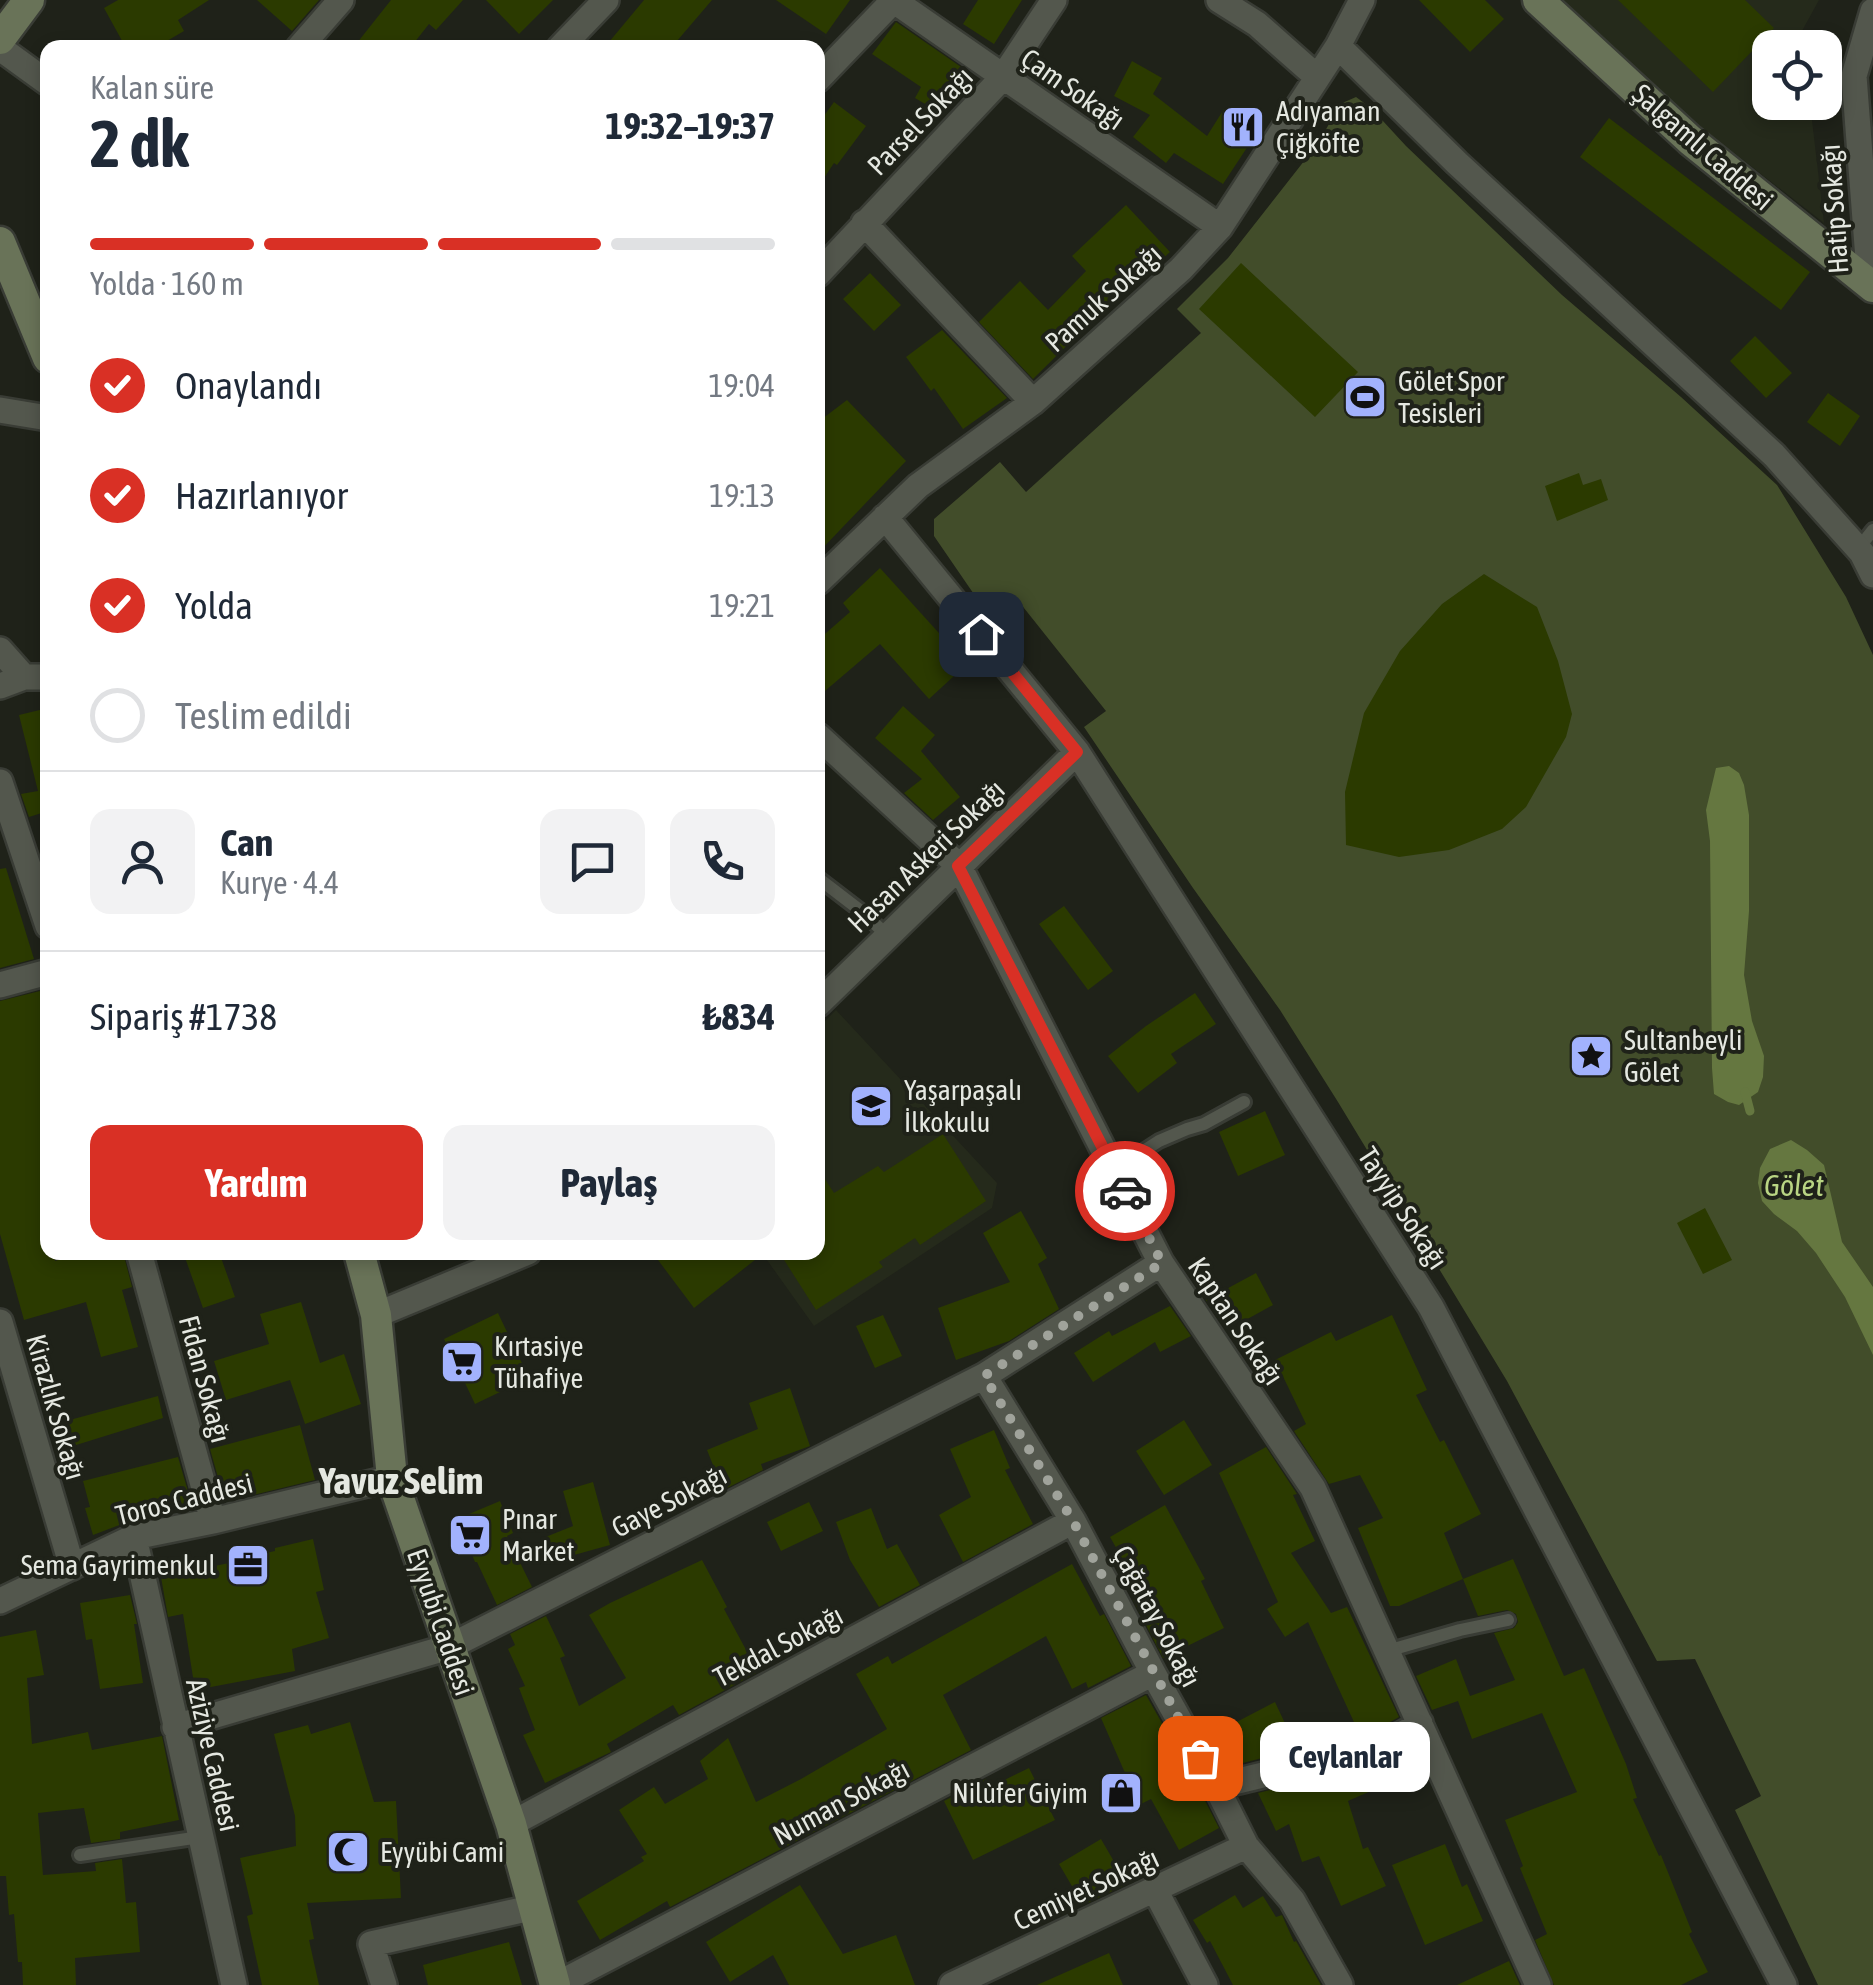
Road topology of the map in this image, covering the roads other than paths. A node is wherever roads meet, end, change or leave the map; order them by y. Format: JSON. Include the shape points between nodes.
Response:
{"nodes":[{"id":1,"x":29,"y":0,"type":"edge"},
{"id":2,"x":342,"y":0,"type":"edge"},
{"id":3,"x":606,"y":0,"type":"edge"},
{"id":4,"x":893,"y":0,"type":"edge"},
{"id":5,"x":1054,"y":0,"type":"edge"},
{"id":6,"x":1220,"y":0,"type":"edge"},
{"id":7,"x":1362,"y":0,"type":"edge"},
{"id":8,"x":1538,"y":0,"type":"edge"},
{"id":9,"x":1873,"y":11,"type":"edge"},
{"id":10,"x":0,"y":39,"type":"edge"},
{"id":11,"x":306,"y":40,"type":"edge"},
{"id":12,"x":568,"y":40,"type":"edge"},
{"id":13,"x":1338,"y":46,"type":"junction"},
{"id":14,"x":0,"y":48,"type":"edge"},
{"id":15,"x":825,"y":72,"type":"edge"},
{"id":16,"x":40,"y":77,"type":"edge"},
{"id":17,"x":1002,"y":77,"type":"junction"},
{"id":18,"x":1317,"y":77,"type":"junction"},
{"id":19,"x":864,"y":223,"type":"junction"},
{"id":20,"x":1220,"y":227,"type":"junction"},
{"id":21,"x":0,"y":242,"type":"edge"},
{"id":22,"x":825,"y":266,"type":"edge"},
{"id":23,"x":1871,"y":286,"type":"edge"},
{"id":24,"x":40,"y":334,"type":"edge"},
{"id":25,"x":1033,"y":402,"type":"junction"},
{"id":26,"x":0,"y":410,"type":"edge"},
{"id":27,"x":40,"y":417,"type":"edge"},
{"id":28,"x":885,"y":517,"type":"junction"},
{"id":29,"x":1866,"y":540,"type":"edge"},
{"id":30,"x":825,"y":575,"type":"edge"},
{"id":31,"x":1873,"y":575,"type":"edge"},
{"id":32,"x":0,"y":650,"type":"edge"},
{"id":33,"x":24,"y":680,"type":"edge"},
{"id":34,"x":825,"y":742,"type":"edge"},
{"id":35,"x":1077,"y":752,"type":"junction"},
{"id":36,"x":0,"y":782,"type":"edge"},
{"id":37,"x":958,"y":866,"type":"junction"},
{"id":38,"x":825,"y":883,"type":"edge"},
{"id":39,"x":40,"y":902,"type":"edge"},
{"id":40,"x":888,"y":936,"type":"junction"},
{"id":41,"x":40,"y":974,"type":"edge"},
{"id":42,"x":0,"y":985,"type":"edge"},
{"id":43,"x":825,"y":997,"type":"edge"},
{"id":44,"x":1244,"y":1102,"type":"dead end"},
{"id":45,"x":1114,"y":1170,"type":"junction"},
{"id":46,"x":141,"y":1260,"type":"edge"},
{"id":47,"x":361,"y":1260,"type":"edge"},
{"id":48,"x":509,"y":1260,"type":"edge"},
{"id":49,"x":1162,"y":1263,"type":"junction"},
{"id":50,"x":376,"y":1315,"type":"junction"},
{"id":51,"x":0,"y":1322,"type":"edge"},
{"id":52,"x":984,"y":1376,"type":"junction"},
{"id":53,"x":392,"y":1478,"type":"junction"},
{"id":54,"x":1073,"y":1521,"type":"junction"},
{"id":55,"x":213,"y":1522,"type":"junction"},
{"id":56,"x":134,"y":1537,"type":"junction"},
{"id":57,"x":72,"y":1567,"type":"junction"},
{"id":58,"x":0,"y":1601,"type":"edge"},
{"id":59,"x":1508,"y":1620,"type":"dead end"},
{"id":60,"x":449,"y":1647,"type":"junction"},
{"id":61,"x":1387,"y":1651,"type":"junction"},
{"id":62,"x":1153,"y":1673,"type":"junction"},
{"id":63,"x":1420,"y":1723,"type":"junction"},
{"id":64,"x":175,"y":1728,"type":"junction"},
{"id":65,"x":1216,"y":1786,"type":"junction"},
{"id":66,"x":511,"y":1824,"type":"junction"},
{"id":67,"x":200,"y":1836,"type":"junction"},
{"id":68,"x":1246,"y":1846,"type":"junction"},
{"id":69,"x":80,"y":1855,"type":"dead end"},
{"id":70,"x":1155,"y":1890,"type":"junction"},
{"id":71,"x":535,"y":1908,"type":"junction"},
{"id":72,"x":234,"y":1985,"type":"edge"},
{"id":73,"x":384,"y":1985,"type":"edge"},
{"id":74,"x":555,"y":1985,"type":"edge"},
{"id":75,"x":952,"y":1985,"type":"edge"},
{"id":76,"x":1205,"y":1985,"type":"edge"},
{"id":77,"x":1340,"y":1985,"type":"edge"},
{"id":78,"x":1538,"y":1985,"type":"edge"},
{"id":79,"x":1784,"y":1985,"type":"edge"}],
"edges":[{"from":1,"to":10,"type":"street"},
{"from":2,"to":11,"type":"street"},
{"from":3,"to":12,"type":"street"},
{"from":4,"to":15,"type":"street"},
{"from":4,"to":17,"type":"street","name":"Çam Sokağı"},
{"from":5,"to":17,"type":"street","name":"Parsel Sokağı"},
{"from":6,"to":18,"type":"street"},
{"from":7,"to":13,"type":"street","name":"Pamuk Sokağı"},
{"from":8,"to":23,"type":"street","name":"Şalgamlı Caddesi","via":[[1690,140]]},
{"from":9,"to":23,"type":"street","name":"Hatip Sokağı","via":[[1854,76]]},
{"from":13,"to":18,"type":"street","name":"Pamuk Sokağı"},
{"from":13,"to":29,"type":"street"},
{"from":14,"to":16,"type":"street"},
{"from":17,"to":19,"type":"street","name":"Parsel Sokağı"},
{"from":17,"to":20,"type":"street","name":"Çam Sokağı"},
{"from":18,"to":20,"type":"street","name":"Pamuk Sokağı"},
{"from":19,"to":22,"type":"street","name":"Parsel Sokağı"},
{"from":19,"to":25,"type":"street"},
{"from":20,"to":25,"type":"street","name":"Pamuk Sokağı"},
{"from":21,"to":24,"type":"street"},
{"from":25,"to":28,"type":"street","name":"Pamuk Sokağı"},
{"from":26,"to":27,"type":"street"},
{"from":28,"to":30,"type":"street","name":"Pamuk Sokağı"},
{"from":28,"to":35,"type":"street","name":"Tayyip Sokağı"},
{"from":29,"to":31,"type":"street"},
{"from":32,"to":33,"type":"street"},
{"from":34,"to":37,"type":"street","name":"Kaptan Sokağı"},
{"from":35,"to":37,"type":"street","name":"Hasan Askeri Sokağı"},
{"from":35,"to":79,"type":"street","name":"Tayyip Sokağı","via":[[1431,1307]]},
{"from":36,"to":39,"type":"street"},
{"from":37,"to":40,"type":"street","name":"Hasan Askeri Sokağı"},
{"from":37,"to":45,"type":"street","name":"Kaptan Sokağı"},
{"from":38,"to":40,"type":"lane"},
{"from":40,"to":43,"type":"street","name":"Hasan Askeri Sokağı"},
{"from":41,"to":42,"type":"street"},
{"from":44,"to":45,"type":"lane"},
{"from":45,"to":49,"type":"street","name":"Kaptan Sokağı"},
{"from":46,"to":55,"type":"street","name":"Fidan Sokağı"},
{"from":47,"to":50,"type":"street","name":"Eyyubi Caddesi"},
{"from":48,"to":50,"type":"street"},
{"from":49,"to":52,"type":"street","name":"Gaye Sokağı"},
{"from":49,"to":61,"type":"street","name":"Kaptan Sokağı","via":[[1313,1488]]},
{"from":50,"to":53,"type":"street","name":"Eyyubi Caddesi"},
{"from":51,"to":57,"type":"street","name":"Kirazlık Sokağı"},
{"from":52,"to":54,"type":"street","name":"Çağatay Sokağı"},
{"from":52,"to":60,"type":"street","name":"Gaye Sokağı"},
{"from":53,"to":55,"type":"street","name":"Toros Caddesi"},
{"from":53,"to":60,"type":"street","name":"Eyyubi Caddesi"},
{"from":54,"to":62,"type":"street","name":"Çağatay Sokağı"},
{"from":54,"to":66,"type":"street","name":"Tekdal Sokağı"},
{"from":55,"to":56,"type":"street","name":"Toros Caddesi"},
{"from":56,"to":57,"type":"street","name":"Toros Caddesi"},
{"from":56,"to":64,"type":"street","name":"Aziziye Caddesi"},
{"from":57,"to":58,"type":"street","name":"Toros Caddesi"},
{"from":59,"to":61,"type":"lane"},
{"from":60,"to":64,"type":"street","name":"Gaye Sokağı"},
{"from":60,"to":66,"type":"street","name":"Eyyubi Caddesi"},
{"from":61,"to":63,"type":"street","name":"Kaptan Sokağı"},
{"from":62,"to":65,"type":"street","name":"Çağatay Sokağı"},
{"from":62,"to":74,"type":"street","name":"Numan Sokağı"},
{"from":63,"to":65,"type":"street","via":[[1365,1748]]},
{"from":63,"to":78,"type":"street","name":"Kaptan Sokağı"},
{"from":64,"to":67,"type":"street","name":"Aziziye Caddesi"},
{"from":65,"to":68,"type":"street","name":"Çağatay Sokağı"},
{"from":66,"to":71,"type":"street","name":"Eyyubi Caddesi"},
{"from":67,"to":69,"type":"lane"},
{"from":67,"to":72,"type":"street","name":"Aziziye Caddesi"},
{"from":68,"to":70,"type":"street","name":"Cemiyet Sokağı"},
{"from":68,"to":77,"type":"street","name":"Çağatay Sokağı","via":[[1292,1900]]},
{"from":70,"to":75,"type":"street","name":"Cemiyet Sokağı"},
{"from":70,"to":76,"type":"street"},
{"from":71,"to":73,"type":"street","via":[[371,1944]]},
{"from":71,"to":74,"type":"street","name":"Eyyubi Caddesi"}]}
